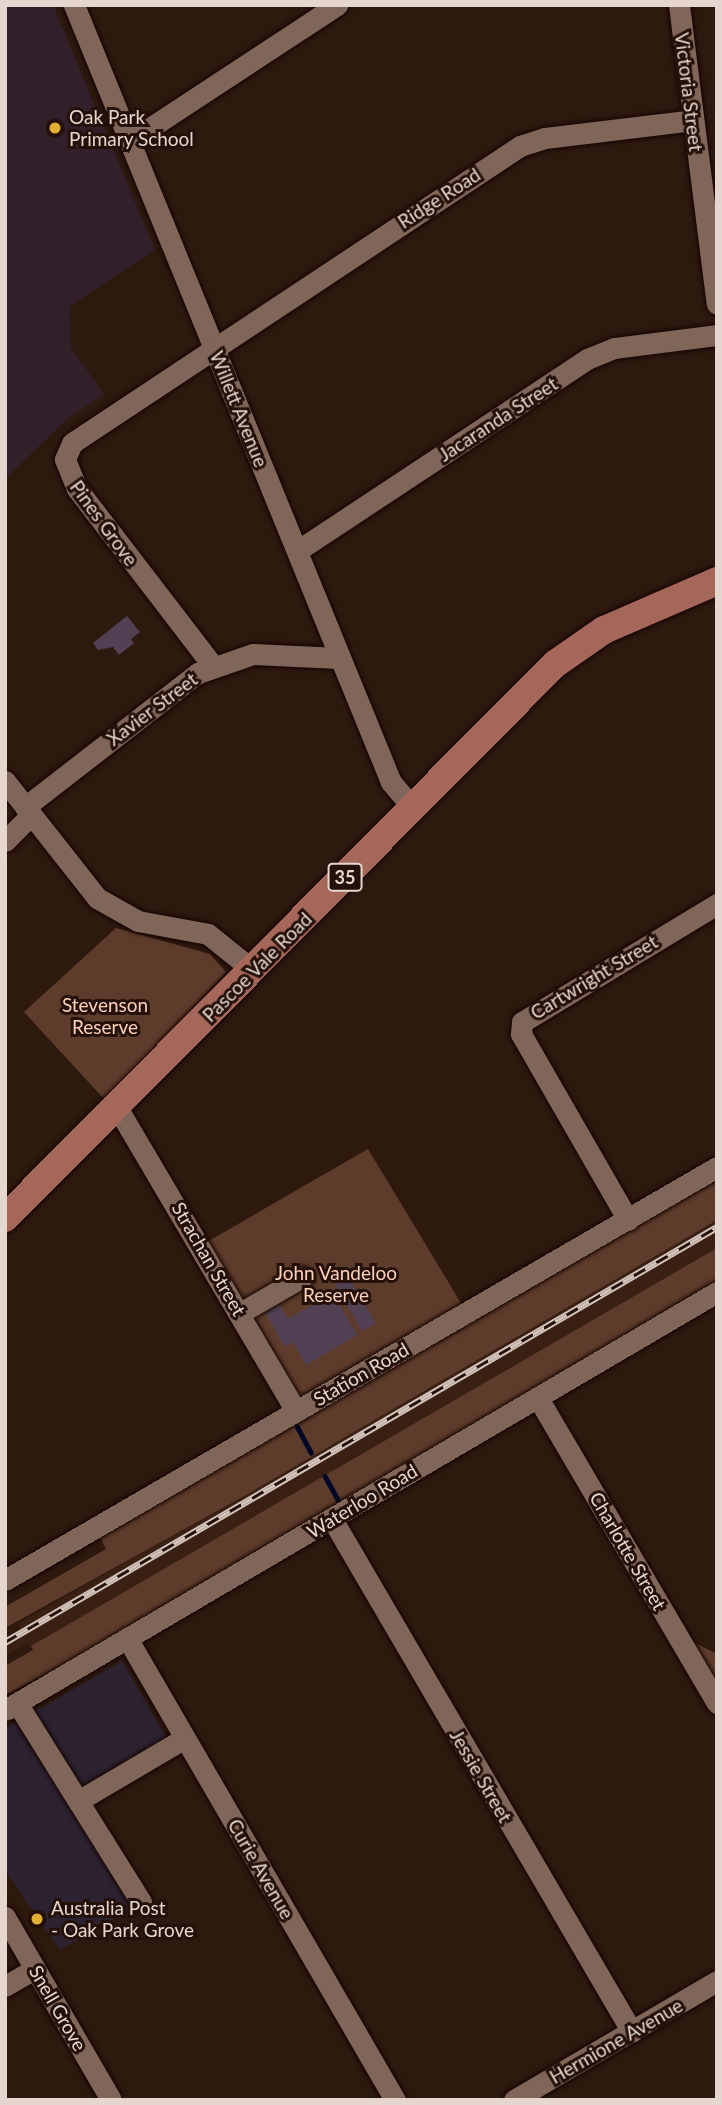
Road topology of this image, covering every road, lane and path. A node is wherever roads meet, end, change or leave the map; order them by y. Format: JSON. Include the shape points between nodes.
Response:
{"nodes":[{"id":1,"x":74,"y":5,"type":"edge"},
{"id":2,"x":337,"y":5,"type":"edge"},
{"id":3,"x":678,"y":5,"type":"edge"},
{"id":4,"x":693,"y":120,"type":"junction"},
{"id":5,"x":130,"y":142,"type":"junction"},
{"id":6,"x":712,"y":229,"type":"edge"},
{"id":7,"x":717,"y":304,"type":"edge"},
{"id":8,"x":717,"y":335,"type":"edge"},
{"id":9,"x":214,"y":347,"type":"junction"},
{"id":10,"x":297,"y":551,"type":"junction"},
{"id":11,"x":717,"y":581,"type":"edge"},
{"id":12,"x":339,"y":658,"type":"junction"},
{"id":13,"x":213,"y":666,"type":"junction"},
{"id":14,"x":5,"y":781,"type":"edge"},
{"id":15,"x":413,"y":808,"type":"junction"},
{"id":16,"x":28,"y":811,"type":"junction"},
{"id":17,"x":5,"y":841,"type":"edge"},
{"id":18,"x":717,"y":904,"type":"edge"},
{"id":19,"x":254,"y":971,"type":"junction"},
{"id":20,"x":118,"y":1110,"type":"junction"},
{"id":21,"x":717,"y":1167,"type":"edge"},
{"id":22,"x":5,"y":1218,"type":"edge"},
{"id":23,"x":628,"y":1220,"type":"junction"},
{"id":24,"x":302,"y":1277,"type":"dead end"},
{"id":25,"x":716,"y":1295,"type":"edge"},
{"id":26,"x":240,"y":1313,"type":"junction"},
{"id":27,"x":538,"y":1398,"type":"junction"},
{"id":28,"x":296,"y":1411,"type":"junction"},
{"id":29,"x":332,"y":1519,"type":"junction"},
{"id":30,"x":5,"y":1580,"type":"edge"},
{"id":31,"x":127,"y":1638,"type":"junction"},
{"id":32,"x":717,"y":1703,"type":"edge"},
{"id":33,"x":11,"y":1706,"type":"edge"},
{"id":34,"x":185,"y":1738,"type":"junction"},
{"id":35,"x":78,"y":1801,"type":"junction"},
{"id":36,"x":141,"y":1902,"type":"dead end"},
{"id":37,"x":5,"y":1917,"type":"edge"},
{"id":38,"x":35,"y":1969,"type":"junction"},
{"id":39,"x":717,"y":1981,"type":"edge"},
{"id":40,"x":5,"y":1986,"type":"edge"},
{"id":41,"x":632,"y":2032,"type":"junction"},
{"id":42,"x":111,"y":2100,"type":"edge"},
{"id":43,"x":395,"y":2100,"type":"edge"},
{"id":44,"x":514,"y":2100,"type":"edge"}],
"edges":[{"from":1,"to":5,"type":"street","name":"Willett Avenue"},
{"from":2,"to":5,"type":"street"},
{"from":3,"to":4,"type":"street","name":"Victoria Street"},
{"from":4,"to":6,"type":"street","name":"Victoria Street"},
{"from":4,"to":9,"type":"street","name":"Ridge Road","via":[[545,138],[520,146]]},
{"from":5,"to":9,"type":"street","name":"Willett Avenue"},
{"from":6,"to":7,"type":"street","name":"Victoria Street"},
{"from":8,"to":10,"type":"street","name":"Jacaranda Street","via":[[614,348],[587,359]]},
{"from":9,"to":10,"type":"street","name":"Willett Avenue"},
{"from":9,"to":13,"type":"street","name":"Pines Grove","via":[[80,436],[65,458],[77,489]]},
{"from":10,"to":12,"type":"street","name":"Willett Avenue"},
{"from":11,"to":15,"type":"main road","name":"Pascoe Vale Road","number":"35","via":[[615,625],[567,653]]},
{"from":12,"to":13,"type":"street","name":"Xavier Street","via":[[274,653]]},
{"from":12,"to":15,"type":"street","name":"Willett Avenue","via":[[391,782]]},
{"from":13,"to":16,"type":"street","name":"Xavier Street","via":[[182,685]]},
{"from":14,"to":16,"type":"street"},
{"from":15,"to":19,"type":"main road","name":"Pascoe Vale Road","number":"35"},
{"from":16,"to":17,"type":"street","name":"Xavier Street"},
{"from":16,"to":19,"type":"street","via":[[97,898],[138,921],[208,934]]},
{"from":18,"to":23,"type":"street","name":"Cartwright Street","via":[[522,1022],[521,1034]]},
{"from":19,"to":20,"type":"main road","name":"Pascoe Vale Road","number":"35"},
{"from":20,"to":22,"type":"main road","name":"Pascoe Vale Road","number":"35"},
{"from":20,"to":26,"type":"street","name":"Strachan Street"},
{"from":21,"to":23,"type":"street","name":"Station Road"},
{"from":23,"to":28,"type":"street","name":"Station Road"},
{"from":24,"to":26,"type":"street"},
{"from":25,"to":27,"type":"street","name":"Waterloo Road"},
{"from":26,"to":28,"type":"street","name":"Strachan Street"},
{"from":27,"to":29,"type":"street","name":"Waterloo Road"},
{"from":27,"to":32,"type":"street","name":"Charlotte Street"},
{"from":28,"to":30,"type":"street","name":"Station Road"},
{"from":29,"to":31,"type":"street","name":"Waterloo Road"},
{"from":29,"to":41,"type":"street","name":"Jessie Street"},
{"from":31,"to":33,"type":"street","name":"Waterloo Road"},
{"from":31,"to":34,"type":"street","name":"Curie Avenue"},
{"from":33,"to":35,"type":"street"},
{"from":34,"to":35,"type":"street"},
{"from":34,"to":43,"type":"street","name":"Curie Avenue"},
{"from":35,"to":36,"type":"street"},
{"from":37,"to":38,"type":"street","name":"Snell Grove"},
{"from":38,"to":40,"type":"street"},
{"from":38,"to":42,"type":"street","name":"Snell Grove"},
{"from":39,"to":41,"type":"street","name":"Hermione Avenue"},
{"from":41,"to":44,"type":"street","name":"Hermione Avenue"}]}
